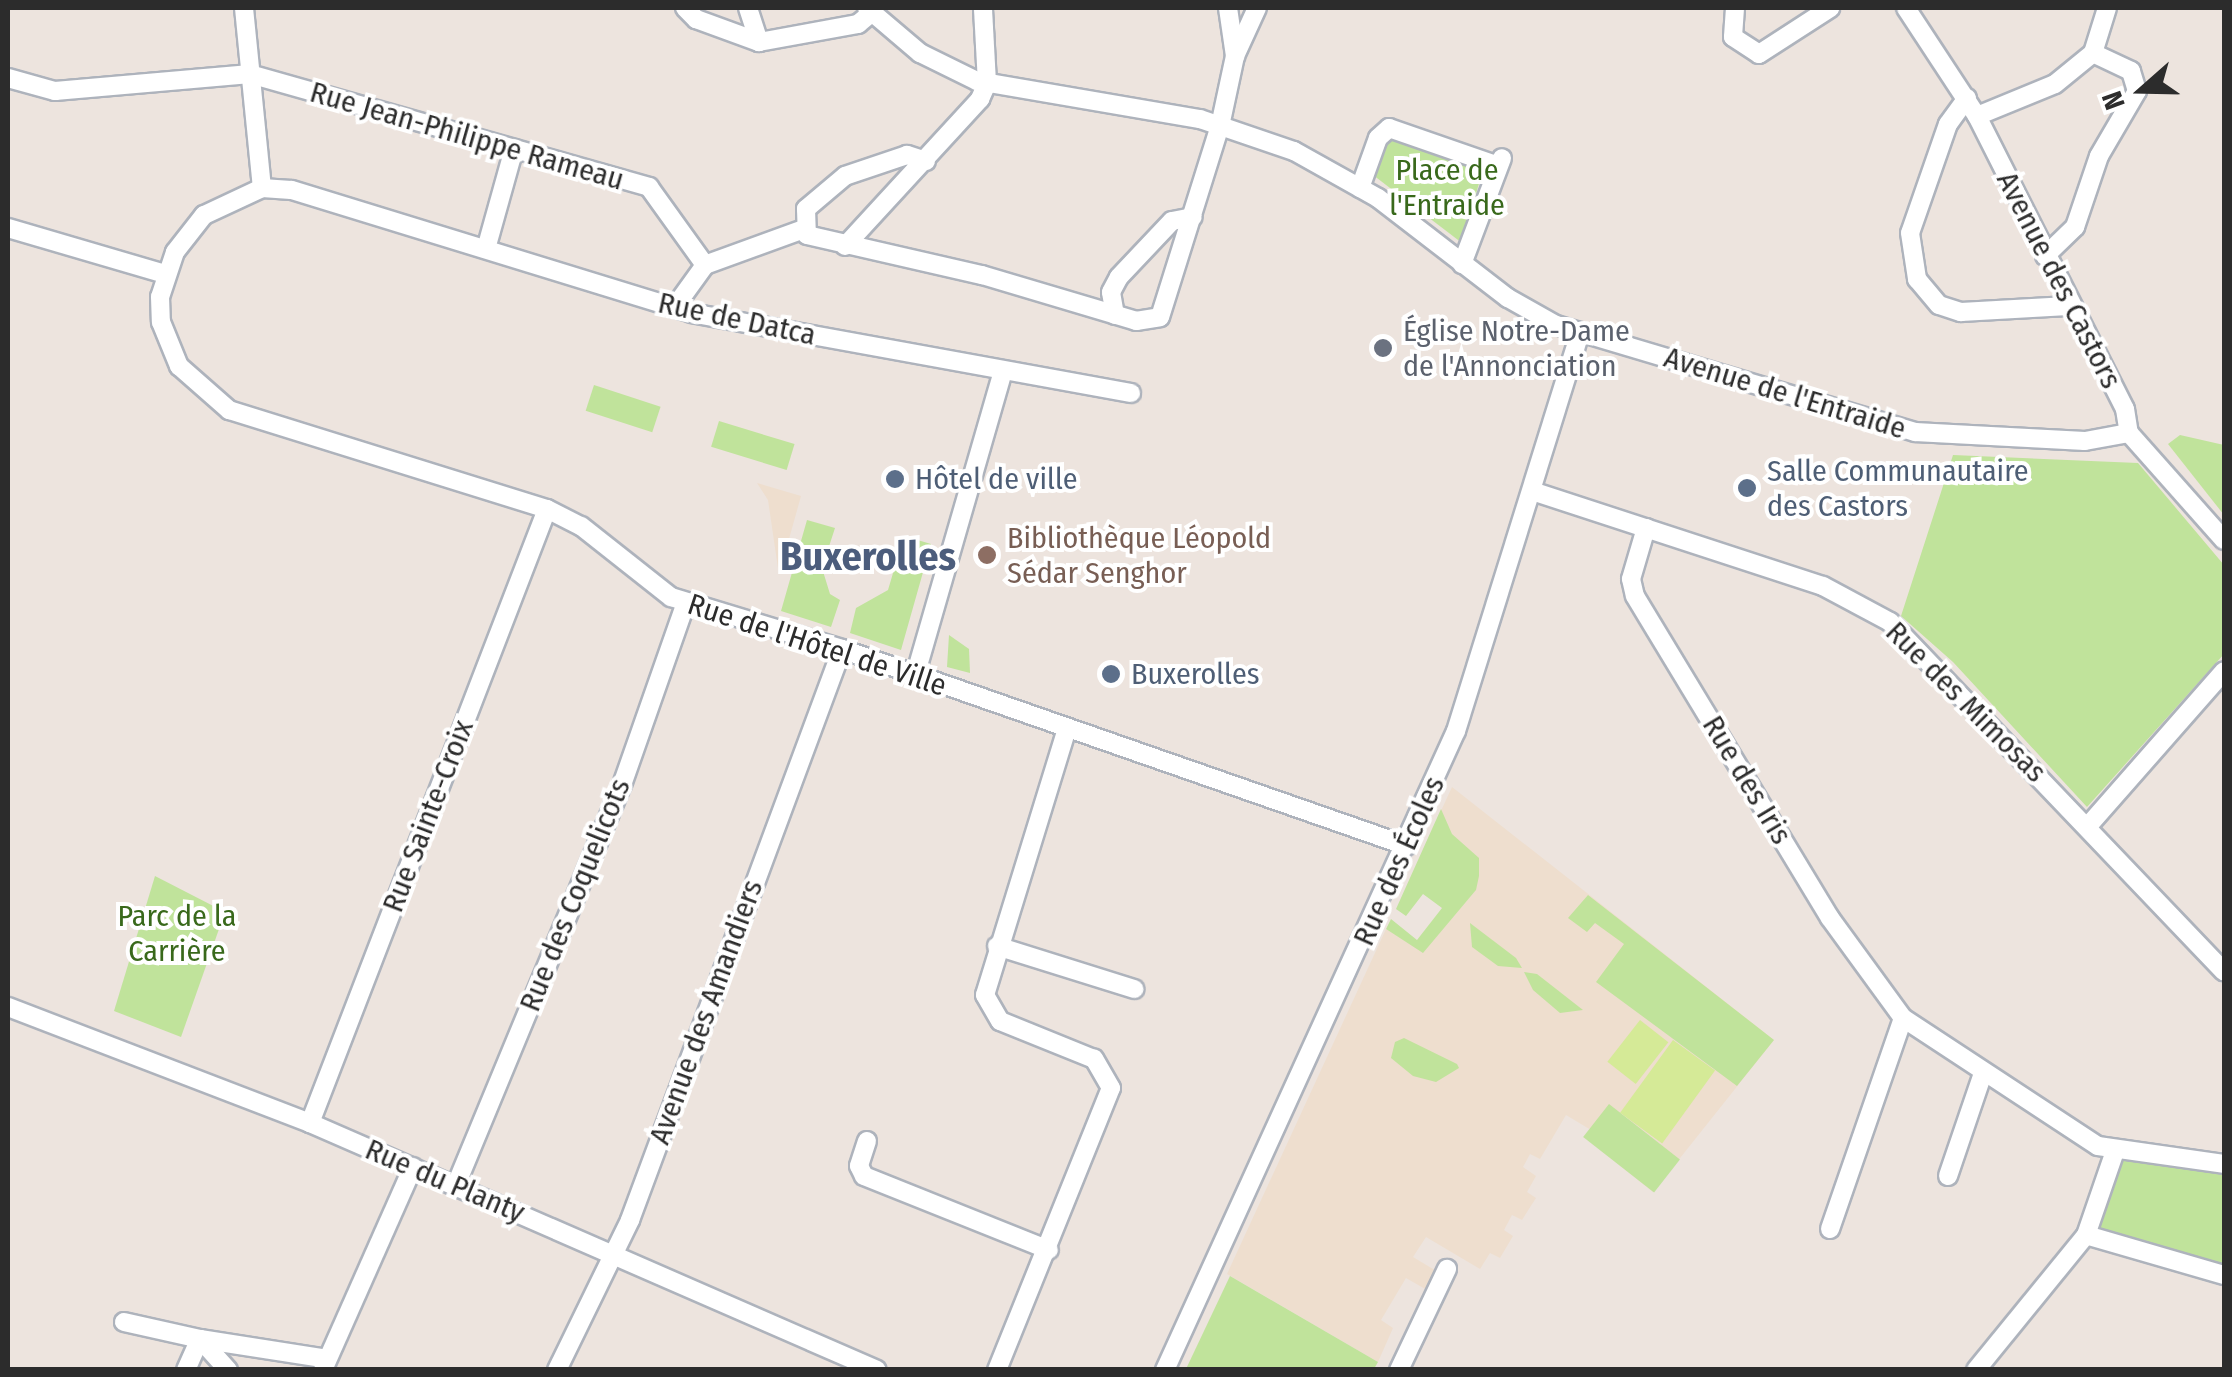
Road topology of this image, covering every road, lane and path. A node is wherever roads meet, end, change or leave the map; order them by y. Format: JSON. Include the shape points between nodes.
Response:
{"nodes":[{"id":1,"x":244,"y":8,"type":"edge"},
{"id":2,"x":685,"y":8,"type":"edge"},
{"id":3,"x":748,"y":8,"type":"edge"},
{"id":4,"x":983,"y":8,"type":"edge"},
{"id":5,"x":1228,"y":8,"type":"edge"},
{"id":6,"x":1257,"y":8,"type":"edge"},
{"id":7,"x":1735,"y":8,"type":"edge"},
{"id":8,"x":1830,"y":8,"type":"edge"},
{"id":9,"x":1906,"y":8,"type":"edge"},
{"id":10,"x":2107,"y":8,"type":"edge"},
{"id":11,"x":869,"y":10,"type":"edge"},
{"id":12,"x":759,"y":42,"type":"junction"},
{"id":13,"x":2093,"y":53,"type":"junction"},
{"id":14,"x":1235,"y":56,"type":"junction"},
{"id":15,"x":250,"y":74,"type":"junction"},
{"id":16,"x":8,"y":78,"type":"edge"},
{"id":17,"x":988,"y":83,"type":"junction"},
{"id":18,"x":1967,"y":98,"type":"junction"},
{"id":19,"x":1977,"y":116,"type":"junction"},
{"id":20,"x":1220,"y":126,"type":"junction"},
{"id":21,"x":514,"y":149,"type":"junction"},
{"id":22,"x":926,"y":160,"type":"junction"},
{"id":23,"x":262,"y":188,"type":"junction"},
{"id":24,"x":1360,"y":188,"type":"junction"},
{"id":25,"x":1193,"y":217,"type":"junction"},
{"id":26,"x":8,"y":228,"type":"edge"},
{"id":27,"x":804,"y":230,"type":"junction"},
{"id":28,"x":845,"y":246,"type":"junction"},
{"id":29,"x":486,"y":249,"type":"junction"},
{"id":30,"x":2045,"y":256,"type":"junction"},
{"id":31,"x":1462,"y":264,"type":"junction"},
{"id":32,"x":705,"y":265,"type":"junction"},
{"id":33,"x":165,"y":274,"type":"junction"},
{"id":34,"x":2068,"y":306,"type":"junction"},
{"id":35,"x":674,"y":308,"type":"junction"},
{"id":36,"x":1115,"y":314,"type":"junction"},
{"id":37,"x":1580,"y":332,"type":"junction"},
{"id":38,"x":1003,"y":371,"type":"junction"},
{"id":39,"x":1131,"y":394,"type":"dead end"},
{"id":40,"x":2130,"y":433,"type":"junction"},
{"id":41,"x":1532,"y":491,"type":"junction"},
{"id":42,"x":547,"y":509,"type":"junction"},
{"id":43,"x":1646,"y":528,"type":"junction"},
{"id":44,"x":2224,"y":540,"type":"edge"},
{"id":45,"x":686,"y":602,"type":"junction"},
{"id":46,"x":842,"y":649,"type":"junction"},
{"id":47,"x":2224,"y":672,"type":"edge"},
{"id":48,"x":914,"y":676,"type":"junction"},
{"id":49,"x":1067,"y":729,"type":"junction"},
{"id":50,"x":2088,"y":826,"type":"junction"},
{"id":51,"x":1407,"y":846,"type":"junction"},
{"id":52,"x":997,"y":946,"type":"junction"},
{"id":53,"x":2224,"y":970,"type":"edge"},
{"id":54,"x":1134,"y":989,"type":"dead end"},
{"id":55,"x":8,"y":1007,"type":"edge"},
{"id":56,"x":1902,"y":1018,"type":"junction"},
{"id":57,"x":1983,"y":1074,"type":"junction"},
{"id":58,"x":310,"y":1123,"type":"junction"},
{"id":59,"x":868,"y":1140,"type":"dead end"},
{"id":60,"x":2115,"y":1151,"type":"junction"},
{"id":61,"x":2224,"y":1164,"type":"edge"},
{"id":62,"x":413,"y":1167,"type":"junction"},
{"id":63,"x":1948,"y":1176,"type":"dead end"},
{"id":64,"x":456,"y":1185,"type":"junction"},
{"id":65,"x":1830,"y":1229,"type":"dead end"},
{"id":66,"x":2086,"y":1235,"type":"junction"},
{"id":67,"x":1049,"y":1250,"type":"junction"},
{"id":68,"x":613,"y":1254,"type":"junction"},
{"id":69,"x":1447,"y":1269,"type":"dead end"},
{"id":70,"x":2224,"y":1276,"type":"edge"},
{"id":71,"x":124,"y":1322,"type":"dead end"},
{"id":72,"x":200,"y":1339,"type":"junction"},
{"id":73,"x":325,"y":1364,"type":"edge"},
{"id":74,"x":186,"y":1370,"type":"edge"},
{"id":75,"x":228,"y":1370,"type":"edge"},
{"id":76,"x":556,"y":1370,"type":"edge"},
{"id":77,"x":877,"y":1370,"type":"edge"},
{"id":78,"x":997,"y":1370,"type":"edge"},
{"id":79,"x":1165,"y":1370,"type":"edge"},
{"id":80,"x":1399,"y":1370,"type":"edge"},
{"id":81,"x":1976,"y":1370,"type":"edge"}],
"edges":[{"from":1,"to":15,"type":"street"},
{"from":2,"to":12,"type":"street"},
{"from":3,"to":12,"type":"street"},
{"from":4,"to":17,"type":"street"},
{"from":5,"to":14,"type":"street"},
{"from":6,"to":14,"type":"street"},
{"from":7,"to":8,"type":"street","via":[[1733,37],[1759,54]]},
{"from":9,"to":18,"type":"street","name":"Avenue des Castors"},
{"from":10,"to":13,"type":"street"},
{"from":11,"to":12,"type":"street","via":[[858,24]]},
{"from":11,"to":17,"type":"street","name":"Avenue de l'Entraide","via":[[920,53]]},
{"from":13,"to":19,"type":"street","via":[[2055,84]]},
{"from":13,"to":30,"type":"street","via":[[2131,71],[2137,91],[2100,156],[2075,227]]},
{"from":14,"to":20,"type":"street"},
{"from":15,"to":16,"type":"street","via":[[56,91]]},
{"from":15,"to":21,"type":"street","name":"Rue Jean-Philippe Rameau"},
{"from":15,"to":23,"type":"street"},
{"from":17,"to":20,"type":"street","name":"Avenue de l'Entraide"},
{"from":17,"to":22,"type":"street"},
{"from":18,"to":19,"type":"street","name":"Avenue des Castors"},
{"from":18,"to":34,"type":"street","via":[[1948,124],[1910,233],[1917,279],[1939,304],[1961,312]]},
{"from":19,"to":30,"type":"street","name":"Avenue des Castors"},
{"from":20,"to":24,"type":"street","name":"Avenue de l'Entraide","via":[[1294,151]]},
{"from":20,"to":25,"type":"street"},
{"from":21,"to":29,"type":"street"},
{"from":21,"to":32,"type":"street","name":"Rue Jean-Philippe Rameau","via":[[649,187]]},
{"from":22,"to":27,"type":"street","via":[[907,155],[845,176],[810,202]]},
{"from":22,"to":28,"type":"street"},
{"from":23,"to":29,"type":"street","name":"Rue de Datca","via":[[352,207]]},
{"from":23,"to":33,"type":"street","via":[[204,215]]},
{"from":24,"to":31,"type":"street","name":"Avenue de l'Entraide"},
{"from":24,"to":31,"type":"street","via":[[1388,128],[1500,161]]},
{"from":25,"to":36,"type":"street","via":[[1172,221],[1119,277],[1111,292]]},
{"from":25,"to":36,"type":"street","via":[[1164,312],[1145,321]]},
{"from":26,"to":33,"type":"street"},
{"from":27,"to":28,"type":"street","via":[[813,241]]},
{"from":27,"to":32,"type":"street"},
{"from":28,"to":36,"type":"street","via":[[982,275]]},
{"from":29,"to":35,"type":"street","name":"Rue de Datca"},
{"from":30,"to":34,"type":"street","name":"Avenue des Castors"},
{"from":31,"to":37,"type":"street","name":"Avenue de l'Entraide","via":[[1530,312]]},
{"from":32,"to":35,"type":"street"},
{"from":33,"to":42,"type":"street","name":"Rue de l'Hôtel de Ville","via":[[160,304],[168,346],[212,402]]},
{"from":34,"to":40,"type":"street","name":"Avenue des Castors","via":[[2125,408]]},
{"from":35,"to":38,"type":"street","name":"Rue de Datca"},
{"from":37,"to":40,"type":"street","name":"Avenue de l'Entraide","via":[[1915,432],[2084,441]]},
{"from":37,"to":41,"type":"street","name":"Rue des Écoles"},
{"from":38,"to":39,"type":"street","name":"Rue de Datca"},
{"from":38,"to":48,"type":"street"},
{"from":40,"to":44,"type":"street","name":"Avenue des Castors"},
{"from":41,"to":43,"type":"street","name":"Rue des Mimosas"},
{"from":41,"to":51,"type":"street","name":"Rue des Écoles","via":[[1456,731]]},
{"from":42,"to":45,"type":"street","name":"Rue de l'Hôtel de Ville"},
{"from":42,"to":58,"type":"street","name":"Rue Sainte-Croix"},
{"from":43,"to":50,"type":"street","name":"Rue des Mimosas","via":[[1823,586],[1890,622]]},
{"from":43,"to":56,"type":"street","name":"Rue des Iris","via":[[1630,579],[1634,596],[1830,918]]},
{"from":45,"to":46,"type":"street","name":"Rue de l'Hôtel de Ville"},
{"from":45,"to":64,"type":"street","name":"Rue des Coquelicots","via":[[622,785]]},
{"from":46,"to":48,"type":"street","name":"Rue de l'Hôtel de Ville"},
{"from":46,"to":68,"type":"street","name":"Avenue des Amandiers"},
{"from":47,"to":50,"type":"street"},
{"from":48,"to":49,"type":"street","name":"Rue de l'Hôtel de Ville"},
{"from":49,"to":51,"type":"street","name":"Rue de l'Hôtel de Ville"},
{"from":49,"to":52,"type":"street"},
{"from":50,"to":53,"type":"street","name":"Rue des Mimosas"},
{"from":51,"to":79,"type":"street","name":"Rue des Écoles"},
{"from":52,"to":54,"type":"street"},
{"from":52,"to":67,"type":"street","via":[[986,980],[992,1016],[1094,1060],[1109,1077],[1109,1099]]},
{"from":55,"to":58,"type":"street","name":"Rue du Planty"},
{"from":56,"to":57,"type":"street","name":"Rue des Iris"},
{"from":56,"to":65,"type":"street"},
{"from":57,"to":60,"type":"street","name":"Rue des Iris"},
{"from":57,"to":63,"type":"street"},
{"from":58,"to":62,"type":"street","name":"Rue du Planty"},
{"from":59,"to":67,"type":"street","via":[[859,1166],[864,1176]]},
{"from":60,"to":61,"type":"street"},
{"from":60,"to":66,"type":"street"},
{"from":62,"to":64,"type":"street","name":"Rue du Planty"},
{"from":62,"to":73,"type":"street"},
{"from":64,"to":68,"type":"street","name":"Rue du Planty"},
{"from":66,"to":70,"type":"street"},
{"from":66,"to":81,"type":"street"},
{"from":67,"to":78,"type":"street"},
{"from":68,"to":76,"type":"street","name":"Avenue des Amandiers"},
{"from":68,"to":77,"type":"street","name":"Rue du Planty"},
{"from":69,"to":80,"type":"street"},
{"from":71,"to":72,"type":"street"},
{"from":72,"to":73,"type":"street"},
{"from":72,"to":74,"type":"street"},
{"from":72,"to":75,"type":"street"}]}
